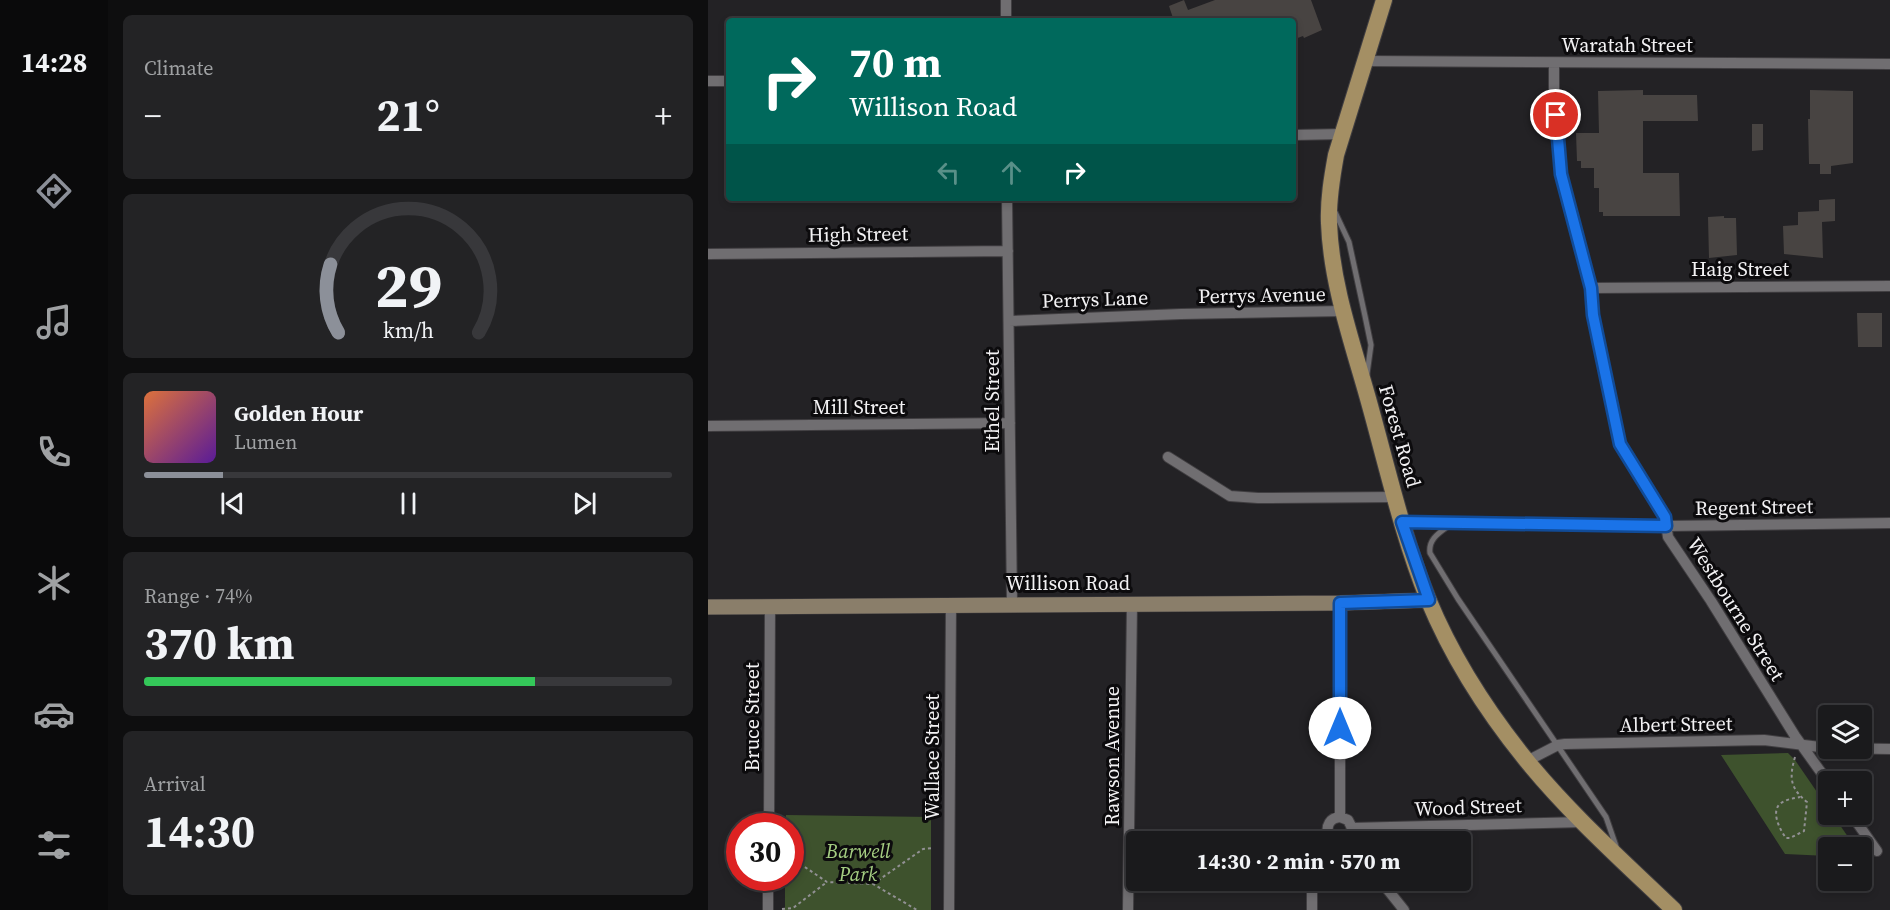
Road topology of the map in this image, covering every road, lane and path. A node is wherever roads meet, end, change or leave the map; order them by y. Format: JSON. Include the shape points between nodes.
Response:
{"nodes":[{"id":1,"x":1006,"y":0,"type":"edge"},
{"id":2,"x":1384,"y":0,"type":"edge"},
{"id":3,"x":1006,"y":18,"type":"edge"},
{"id":4,"x":1365,"y":61,"type":"junction"},
{"id":5,"x":1554,"y":63,"type":"junction"},
{"id":6,"x":1890,"y":64,"type":"edge"},
{"id":7,"x":708,"y":81,"type":"edge"},
{"id":8,"x":726,"y":81,"type":"edge"},
{"id":9,"x":1342,"y":134,"type":"junction"},
{"id":10,"x":1296,"y":135,"type":"edge"},
{"id":11,"x":1330,"y":199,"type":"junction"},
{"id":12,"x":1007,"y":201,"type":"edge"},
{"id":13,"x":1008,"y":251,"type":"junction"},
{"id":14,"x":708,"y":254,"type":"edge"},
{"id":15,"x":1890,"y":286,"type":"edge"},
{"id":16,"x":1591,"y":288,"type":"junction"},
{"id":17,"x":1344,"y":311,"type":"junction"},
{"id":18,"x":1181,"y":314,"type":"joint"},
{"id":19,"x":1009,"y":321,"type":"junction"},
{"id":20,"x":1366,"y":390,"type":"junction"},
{"id":21,"x":1010,"y":423,"type":"junction"},
{"id":22,"x":708,"y":426,"type":"edge"},
{"id":23,"x":1168,"y":457,"type":"dead end"},
{"id":24,"x":1396,"y":497,"type":"junction"},
{"id":25,"x":1402,"y":522,"type":"junction"},
{"id":26,"x":1890,"y":523,"type":"edge"},
{"id":27,"x":1452,"y":524,"type":"junction"},
{"id":28,"x":1666,"y":526,"type":"junction"},
{"id":29,"x":1429,"y":600,"type":"junction"},
{"id":30,"x":1132,"y":603,"type":"junction"},
{"id":31,"x":1340,"y":603,"type":"junction"},
{"id":32,"x":951,"y":604,"type":"junction"},
{"id":33,"x":1012,"y":604,"type":"junction"},
{"id":34,"x":708,"y":607,"type":"edge"},
{"id":35,"x":770,"y":607,"type":"junction"},
{"id":36,"x":1800,"y":744,"type":"junction"},
{"id":37,"x":1558,"y":745,"type":"junction"},
{"id":38,"x":1818,"y":746,"type":"edge"},
{"id":39,"x":1872,"y":749,"type":"edge"},
{"id":40,"x":1890,"y":749,"type":"edge"},
{"id":41,"x":1795,"y":757,"type":"dead end"},
{"id":42,"x":1527,"y":761,"type":"junction"},
{"id":43,"x":1820,"y":771,"type":"edge"},
{"id":44,"x":1800,"y":796,"type":"junction"},
{"id":45,"x":769,"y":813,"type":"edge"},
{"id":46,"x":1340,"y":817,"type":"junction"},
{"id":47,"x":1584,"y":822,"type":"junction"},
{"id":48,"x":1859,"y":825,"type":"edge"},
{"id":49,"x":1352,"y":828,"type":"junction"},
{"id":50,"x":1332,"y":831,"type":"edge"},
{"id":51,"x":1351,"y":831,"type":"edge"},
{"id":52,"x":933,"y":848,"type":"dead end"},
{"id":53,"x":1877,"y":851,"type":"dead end"},
{"id":54,"x":1619,"y":856,"type":"junction"},
{"id":55,"x":804,"y":866,"type":"edge"},
{"id":56,"x":827,"y":882,"type":"junction"},
{"id":57,"x":873,"y":884,"type":"junction"},
{"id":58,"x":768,"y":891,"type":"edge"},
{"id":59,"x":1312,"y":891,"type":"edge"},
{"id":60,"x":1389,"y":891,"type":"edge"},
{"id":61,"x":782,"y":909,"type":"edge"},
{"id":62,"x":768,"y":910,"type":"edge"},
{"id":63,"x":917,"y":910,"type":"edge"},
{"id":64,"x":949,"y":910,"type":"edge"},
{"id":65,"x":1128,"y":910,"type":"edge"},
{"id":66,"x":1312,"y":910,"type":"edge"},
{"id":67,"x":1404,"y":910,"type":"edge"},
{"id":68,"x":1674,"y":910,"type":"edge"}],
"edges":[{"from":1,"to":3,"type":"street"},
{"from":2,"to":4,"type":"main road","name":"Forest Road"},
{"from":4,"to":5,"type":"street","name":"Waratah Street"},
{"from":4,"to":9,"type":"main road","name":"Forest Road"},
{"from":5,"to":6,"type":"street","name":"Waratah Street"},
{"from":5,"to":16,"type":"street","name":"Westbourne Street","via":[[1561,174]]},
{"from":7,"to":8,"type":"street"},
{"from":9,"to":10,"type":"street"},
{"from":9,"to":11,"type":"main road","name":"Forest Road"},
{"from":11,"to":17,"type":"main road","name":"Forest Road","via":[[1330,242]]},
{"from":11,"to":20,"type":"lane","via":[[1349,242],[1371,345]]},
{"from":12,"to":13,"type":"street","name":"Ethel Street"},
{"from":13,"to":14,"type":"street","name":"High Street"},
{"from":13,"to":19,"type":"street","name":"Ethel Street"},
{"from":15,"to":16,"type":"street","name":"Haig Street"},
{"from":16,"to":28,"type":"street","name":"Westbourne Street","via":[[1620,444],[1665,517]]},
{"from":17,"to":18,"type":"street","name":"Perrys Avenue"},
{"from":17,"to":20,"type":"main road","name":"Forest Road"},
{"from":18,"to":19,"type":"street","name":"Perrys Lane"},
{"from":19,"to":21,"type":"street","name":"Ethel Street"},
{"from":20,"to":24,"type":"main road","name":"Forest Road"},
{"from":21,"to":22,"type":"street","name":"Mill Street"},
{"from":21,"to":33,"type":"street","name":"Ethel Street"},
{"from":23,"to":24,"type":"street","via":[[1230,496]]},
{"from":24,"to":25,"type":"main road","name":"Forest Road"},
{"from":25,"to":27,"type":"street","name":"Regent Street"},
{"from":25,"to":29,"type":"main road","name":"Forest Road"},
{"from":26,"to":28,"type":"street","name":"Regent Street"},
{"from":27,"to":28,"type":"street","name":"Regent Street"},
{"from":27,"to":37,"type":"lane","via":[[1432,540],[1430,553]]},
{"from":28,"to":36,"type":"street","name":"Westbourne Street","via":[[1668,537]]},
{"from":29,"to":31,"type":"main road","name":"Willison Road"},
{"from":29,"to":42,"type":"main road","name":"Forest Road","via":[[1480,696]]},
{"from":30,"to":31,"type":"main road","name":"Willison Road"},
{"from":30,"to":33,"type":"main road","name":"Willison Road"},
{"from":30,"to":65,"type":"street","name":"Rawson Avenue"},
{"from":31,"to":46,"type":"street"},
{"from":32,"to":33,"type":"main road","name":"Willison Road"},
{"from":32,"to":35,"type":"main road","name":"Willison Road"},
{"from":32,"to":64,"type":"street","name":"Wallace Street"},
{"from":34,"to":35,"type":"main road","name":"Willison Road"},
{"from":35,"to":45,"type":"street","name":"Bruce Street"},
{"from":36,"to":37,"type":"street","name":"Albert Street","via":[[1764,740]]},
{"from":36,"to":38,"type":"street","name":"Albert Street"},
{"from":36,"to":43,"type":"street","name":"Westbourne Street"},
{"from":37,"to":42,"type":"street","name":"Albert Street"},
{"from":37,"to":54,"type":"lane","via":[[1606,817]]},
{"from":39,"to":40,"type":"street","name":"Albert Street"},
{"from":41,"to":44,"type":"path","via":[[1791,781]]},
{"from":42,"to":47,"type":"main road","name":"Forest Road"},
{"from":44,"to":44,"type":"path","via":[[1808,806],[1804,831],[1786,838],[1775,816],[1777,808]]},
{"from":46,"to":49,"type":"street","via":[[1348,820]]},
{"from":46,"to":50,"type":"street","via":[[1329,822],[1327,826]]},
{"from":47,"to":49,"type":"street","name":"Wood Street"},
{"from":47,"to":54,"type":"main road","name":"Forest Road"},
{"from":48,"to":53,"type":"street"},
{"from":49,"to":51,"type":"street"},
{"from":52,"to":57,"type":"path","via":[[923,849]]},
{"from":54,"to":68,"type":"main road","name":"Forest Road"},
{"from":55,"to":56,"type":"path"},
{"from":56,"to":57,"type":"path"},
{"from":56,"to":61,"type":"path","via":[[793,908]]},
{"from":57,"to":63,"type":"path"},
{"from":58,"to":62,"type":"street"},
{"from":59,"to":66,"type":"street"},
{"from":60,"to":67,"type":"street"}]}
